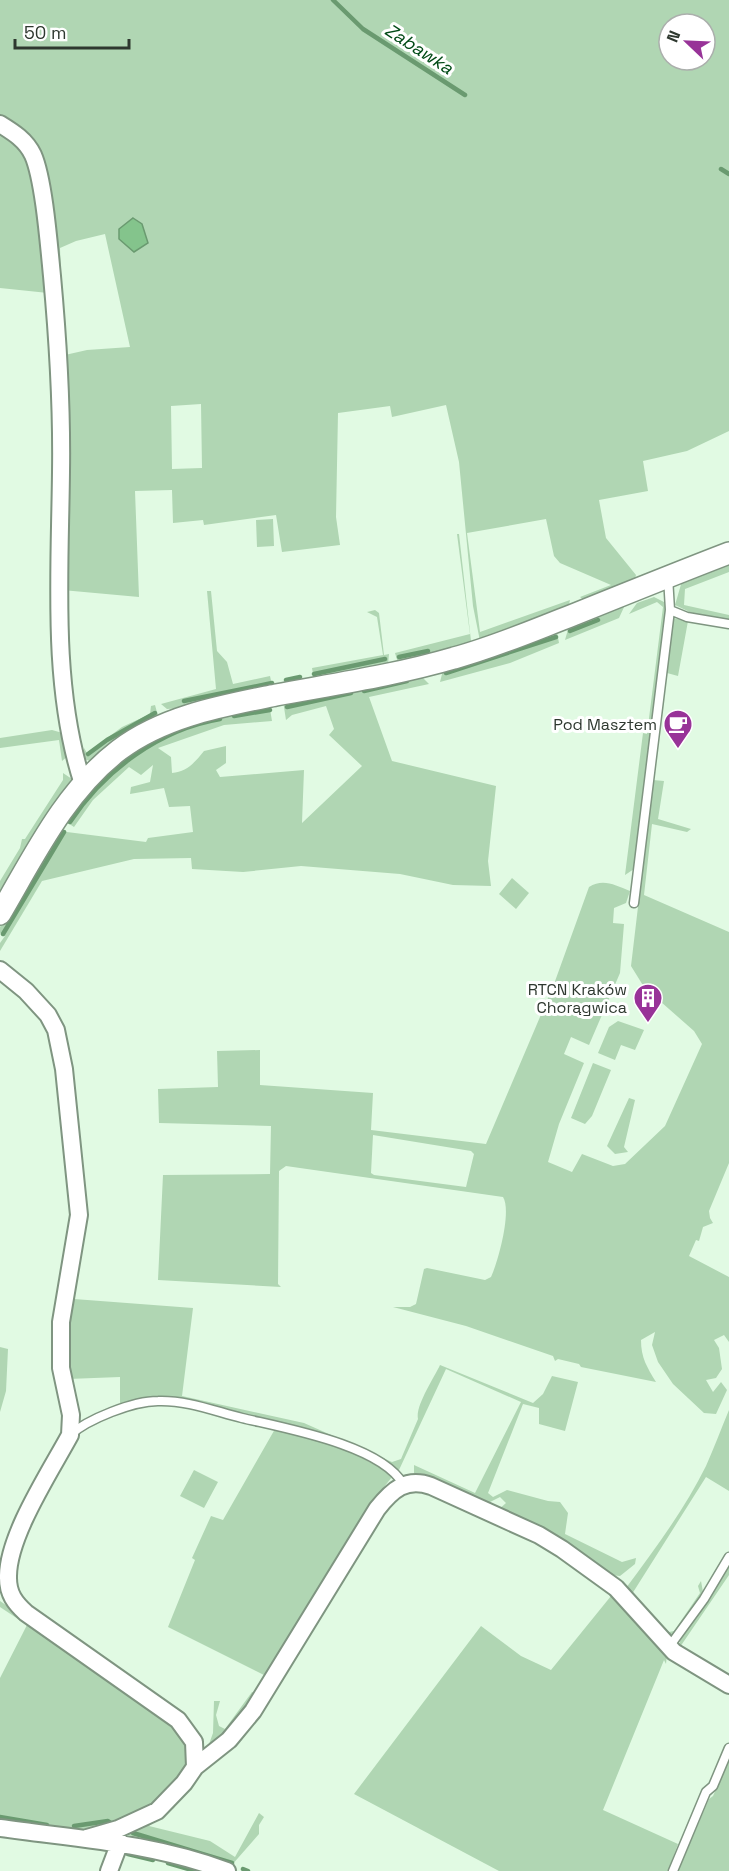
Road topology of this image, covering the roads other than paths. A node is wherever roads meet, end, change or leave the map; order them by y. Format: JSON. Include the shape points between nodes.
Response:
{"nodes":[{"id":1,"x":0,"y":124,"type":"edge"},
{"id":2,"x":729,"y":553,"type":"edge"},
{"id":3,"x":668,"y":577,"type":"junction"},
{"id":4,"x":670,"y":610,"type":"junction"},
{"id":5,"x":729,"y":624,"type":"edge"},
{"id":6,"x":83,"y":784,"type":"junction"},
{"id":7,"x":634,"y":903,"type":"dead end"},
{"id":8,"x":0,"y":914,"type":"edge"},
{"id":9,"x":0,"y":970,"type":"edge"},
{"id":10,"x":70,"y":1435,"type":"junction"},
{"id":11,"x":403,"y":1484,"type":"junction"},
{"id":12,"x":729,"y":1557,"type":"edge"},
{"id":13,"x":669,"y":1647,"type":"junction"},
{"id":14,"x":729,"y":1685,"type":"edge"},
{"id":15,"x":729,"y":1748,"type":"edge"},
{"id":16,"x":195,"y":1767,"type":"junction"},
{"id":17,"x":0,"y":1828,"type":"edge"},
{"id":18,"x":87,"y":1838,"type":"junction"},
{"id":19,"x":120,"y":1842,"type":"junction"},
{"id":20,"x":109,"y":1871,"type":"edge"},
{"id":21,"x":227,"y":1871,"type":"edge"},
{"id":22,"x":672,"y":1871,"type":"edge"}],
"edges":[{"from":1,"to":6,"type":"street","via":[[20,138],[33,155],[50,254],[60,380],[60,643],[69,725]]},
{"from":2,"to":3,"type":"street"},
{"from":3,"to":4,"type":"lane"},
{"from":3,"to":6,"type":"street","via":[[460,657],[179,718],[130,742]]},
{"from":4,"to":5,"type":"lane"},
{"from":4,"to":7,"type":"lane"},
{"from":6,"to":8,"type":"street","via":[[56,820]]},
{"from":9,"to":10,"type":"street","via":[[48,1015],[56,1030],[64,1069],[79,1215],[61,1322],[61,1368],[71,1415]]},
{"from":10,"to":11,"type":"lane","via":[[80,1426],[132,1405],[183,1402],[319,1437],[384,1464]]},
{"from":10,"to":16,"type":"street","via":[[13,1550],[8,1579],[12,1599],[56,1635],[178,1720],[194,1742]]},
{"from":11,"to":13,"type":"street","via":[[431,1486],[562,1549],[616,1588]]},
{"from":11,"to":16,"type":"street","via":[[393,1490],[374,1515],[253,1711],[229,1740]]},
{"from":12,"to":13,"type":"lane"},
{"from":13,"to":14,"type":"street"},
{"from":15,"to":22,"type":"lane"},
{"from":16,"to":18,"type":"street","via":[[157,1811]]},
{"from":17,"to":18,"type":"street"},
{"from":18,"to":19,"type":"street"},
{"from":19,"to":20,"type":"street"},
{"from":19,"to":21,"type":"street","via":[[165,1851]]}]}
